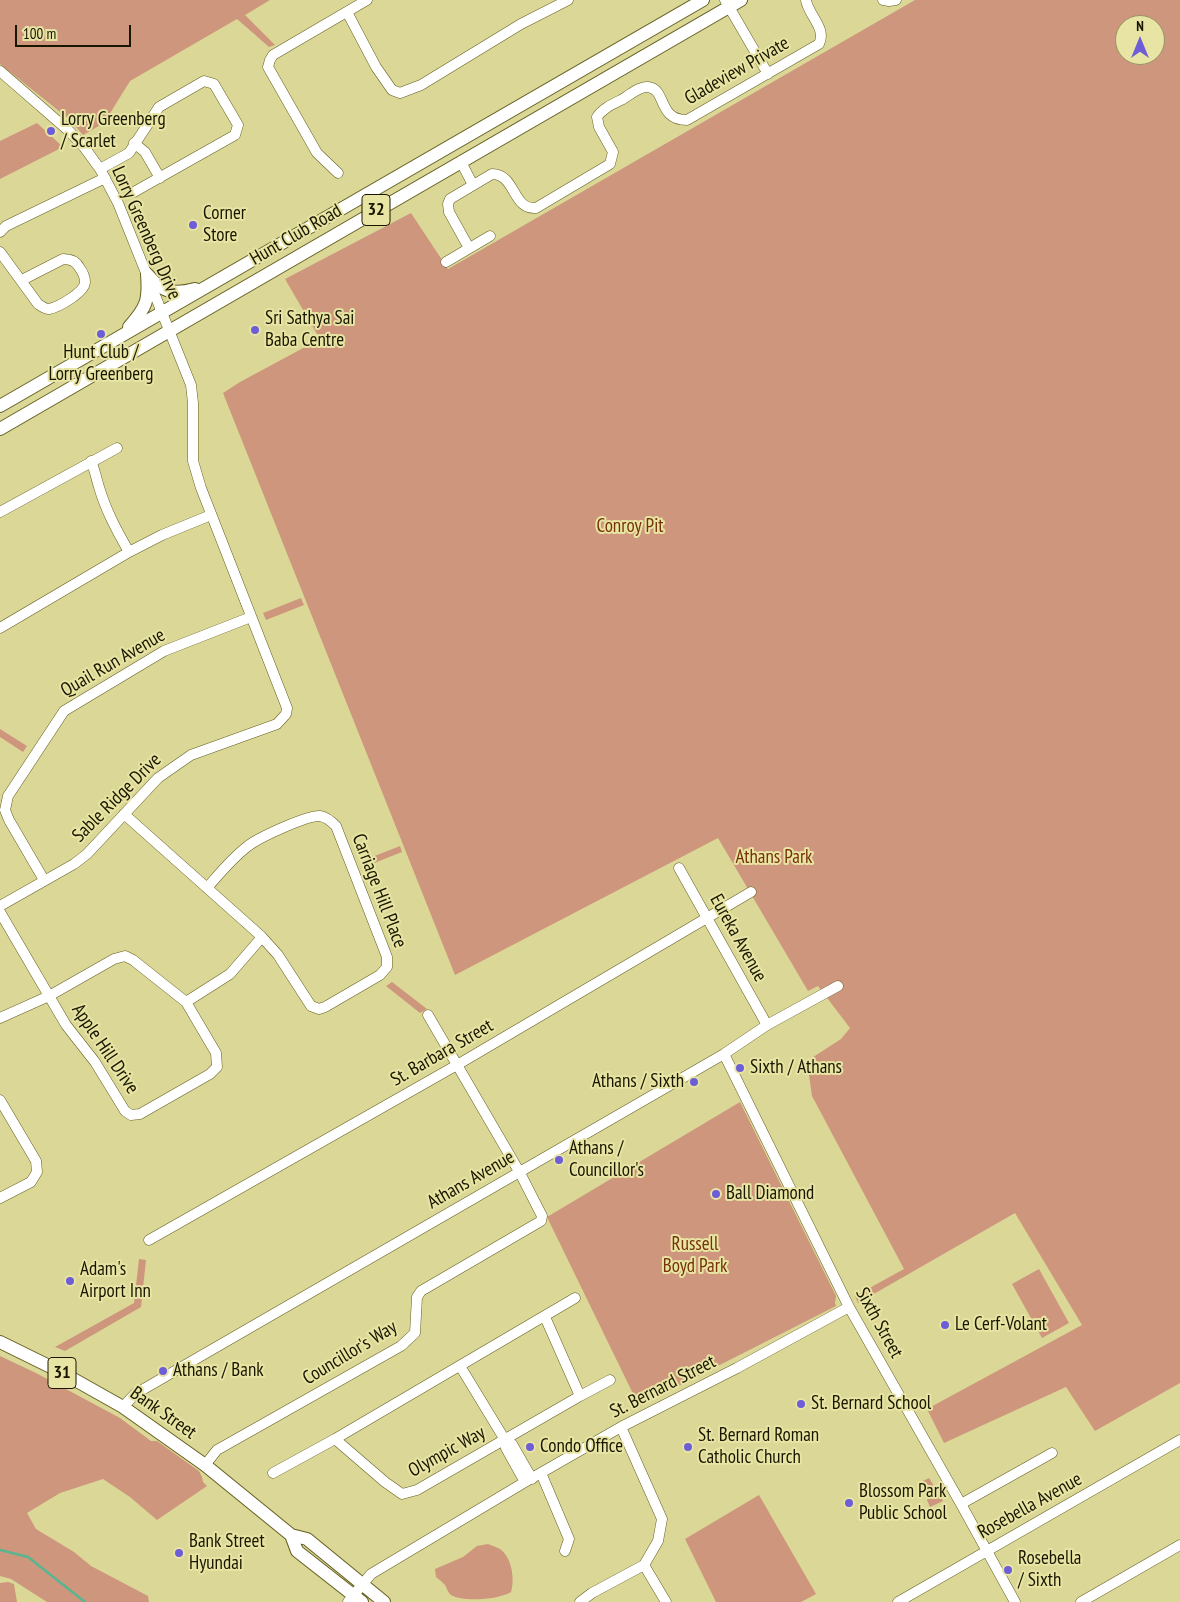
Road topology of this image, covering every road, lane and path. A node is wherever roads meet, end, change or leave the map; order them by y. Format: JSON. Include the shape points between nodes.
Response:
{"nodes":[{"id":1,"x":367,"y":0,"type":"edge"},
{"id":2,"x":568,"y":0,"type":"edge"},
{"id":3,"x":703,"y":0,"type":"edge"},
{"id":4,"x":740,"y":0,"type":"edge"},
{"id":5,"x":806,"y":0,"type":"edge"},
{"id":6,"x":883,"y":0,"type":"edge"},
{"id":7,"x":896,"y":0,"type":"edge"},
{"id":8,"x":727,"y":3,"type":"edge"},
{"id":9,"x":689,"y":5,"type":"edge"},
{"id":10,"x":347,"y":12,"type":"junction"},
{"id":11,"x":1,"y":73,"type":"edge"},
{"id":12,"x":768,"y":74,"type":"junction"},
{"id":13,"x":134,"y":144,"type":"junction"},
{"id":14,"x":461,"y":162,"type":"junction"},
{"id":15,"x":338,"y":172,"type":"dead end"},
{"id":16,"x":103,"y":174,"type":"junction"},
{"id":17,"x":160,"y":178,"type":"junction"},
{"id":18,"x":473,"y":185,"type":"junction"},
{"id":19,"x":134,"y":192,"type":"dead end"},
{"id":20,"x":0,"y":232,"type":"edge"},
{"id":21,"x":490,"y":236,"type":"dead end"},
{"id":22,"x":469,"y":248,"type":"junction"},
{"id":23,"x":0,"y":252,"type":"edge"},
{"id":24,"x":446,"y":262,"type":"dead end"},
{"id":25,"x":147,"y":274,"type":"junction"},
{"id":26,"x":22,"y":280,"type":"junction"},
{"id":27,"x":206,"y":286,"type":"junction"},
{"id":28,"x":162,"y":312,"type":"junction"},
{"id":29,"x":169,"y":330,"type":"junction"},
{"id":30,"x":118,"y":337,"type":"junction"},
{"id":31,"x":0,"y":406,"type":"edge"},
{"id":32,"x":0,"y":429,"type":"edge"},
{"id":33,"x":117,"y":448,"type":"dead end"},
{"id":34,"x":92,"y":461,"type":"junction"},
{"id":35,"x":0,"y":512,"type":"edge"},
{"id":36,"x":211,"y":515,"type":"junction"},
{"id":37,"x":130,"y":552,"type":"junction"},
{"id":38,"x":251,"y":617,"type":"junction"},
{"id":39,"x":0,"y":628,"type":"edge"},
{"id":40,"x":124,"y":814,"type":"junction"},
{"id":41,"x":679,"y":868,"type":"dead end"},
{"id":42,"x":44,"y":880,"type":"junction"},
{"id":43,"x":207,"y":888,"type":"junction"},
{"id":44,"x":751,"y":892,"type":"dead end"},
{"id":45,"x":0,"y":906,"type":"edge"},
{"id":46,"x":0,"y":912,"type":"edge"},
{"id":47,"x":707,"y":919,"type":"junction"},
{"id":48,"x":262,"y":937,"type":"junction"},
{"id":49,"x":838,"y":986,"type":"dead end"},
{"id":50,"x":49,"y":996,"type":"junction"},
{"id":51,"x":186,"y":1002,"type":"junction"},
{"id":52,"x":428,"y":1015,"type":"dead end"},
{"id":53,"x":0,"y":1018,"type":"edge"},
{"id":54,"x":766,"y":1025,"type":"junction"},
{"id":55,"x":724,"y":1054,"type":"junction"},
{"id":56,"x":457,"y":1065,"type":"junction"},
{"id":57,"x":0,"y":1100,"type":"edge"},
{"id":58,"x":520,"y":1173,"type":"junction"},
{"id":59,"x":0,"y":1198,"type":"edge"},
{"id":60,"x":149,"y":1240,"type":"dead end"},
{"id":61,"x":575,"y":1298,"type":"dead end"},
{"id":62,"x":849,"y":1307,"type":"junction"},
{"id":63,"x":545,"y":1317,"type":"junction"},
{"id":64,"x":0,"y":1342,"type":"edge"},
{"id":65,"x":460,"y":1366,"type":"junction"},
{"id":66,"x":610,"y":1380,"type":"dead end"},
{"id":67,"x":580,"y":1396,"type":"junction"},
{"id":68,"x":123,"y":1406,"type":"junction"},
{"id":69,"x":620,"y":1427,"type":"junction"},
{"id":70,"x":335,"y":1440,"type":"junction"},
{"id":71,"x":505,"y":1440,"type":"junction"},
{"id":72,"x":1180,"y":1440,"type":"edge"},
{"id":73,"x":1052,"y":1453,"type":"dead end"},
{"id":74,"x":205,"y":1465,"type":"junction"},
{"id":75,"x":273,"y":1473,"type":"dead end"},
{"id":76,"x":533,"y":1478,"type":"junction"},
{"id":77,"x":961,"y":1504,"type":"junction"},
{"id":78,"x":291,"y":1535,"type":"junction"},
{"id":79,"x":1180,"y":1545,"type":"edge"},
{"id":80,"x":987,"y":1550,"type":"junction"},
{"id":81,"x":565,"y":1551,"type":"dead end"},
{"id":82,"x":644,"y":1565,"type":"junction"},
{"id":83,"x":363,"y":1584,"type":"junction"},
{"id":84,"x":354,"y":1600,"type":"edge"},
{"id":85,"x":384,"y":1602,"type":"edge"},
{"id":86,"x":580,"y":1602,"type":"edge"},
{"id":87,"x":666,"y":1602,"type":"edge"},
{"id":88,"x":898,"y":1602,"type":"edge"},
{"id":89,"x":1015,"y":1602,"type":"edge"},
{"id":90,"x":1081,"y":1602,"type":"edge"}],
"edges":[{"from":1,"to":10,"type":"street"},
{"from":2,"to":10,"type":"street","via":[[521,24],[421,85],[400,93],[392,90],[376,67]]},
{"from":3,"to":9,"type":"main road","name":"Hunt Club Road","number":"32"},
{"from":4,"to":8,"type":"main road","name":"Hunt Club Road","number":"32"},
{"from":5,"to":12,"type":"street","name":"Gladeview Private","via":[[820,30],[821,40],[814,48]]},
{"from":6,"to":7,"type":"street"},
{"from":8,"to":12,"type":"street"},
{"from":8,"to":14,"type":"main road","name":"Hunt Club Road","number":"32"},
{"from":9,"to":27,"type":"main road","name":"Hunt Club Road","number":"32"},
{"from":10,"to":15,"type":"street","via":[[273,55],[268,67],[317,153]]},
{"from":11,"to":16,"type":"street","name":"Lorry Greenberg Drive","via":[[69,131]]},
{"from":12,"to":18,"type":"street","name":"Gladeview Private","via":[[687,120],[676,120],[655,90],[647,87],[602,110],[597,118],[598,127],[613,152],[610,164],[536,208],[522,205],[506,179],[499,174],[492,174]]},
{"from":13,"to":16,"type":"street","via":[[129,153]]},
{"from":13,"to":17,"type":"street","via":[[145,152]]},
{"from":13,"to":17,"type":"street","via":[[159,107],[204,81],[214,84],[238,126],[235,135]]},
{"from":14,"to":18,"type":"street"},
{"from":14,"to":29,"type":"main road","name":"Hunt Club Road","number":"32"},
{"from":16,"to":20,"type":"street"},
{"from":16,"to":25,"type":"street","name":"Lorry Greenberg Drive"},
{"from":17,"to":19,"type":"street"},
{"from":18,"to":22,"type":"street","name":"Gladeview Private","via":[[450,199],[448,204],[449,212]]},
{"from":21,"to":22,"type":"street"},
{"from":22,"to":24,"type":"street"},
{"from":23,"to":26,"type":"street"},
{"from":25,"to":27,"type":"main road","via":[[159,286],[172,292]]},
{"from":25,"to":28,"type":"street","name":"Lorry Greenberg Drive"},
{"from":25,"to":30,"type":"main road","via":[[145,308]]},
{"from":26,"to":26,"type":"street","via":[[68,259],[76,263],[85,283],[79,294],[43,308]]},
{"from":27,"to":28,"type":"main road","name":"Hunt Club Road","number":"32"},
{"from":28,"to":29,"type":"street","name":"Lorry Greenberg Drive"},
{"from":28,"to":30,"type":"main road","name":"Hunt Club Road","number":"32"},
{"from":29,"to":32,"type":"main road","name":"Hunt Club Road","number":"32"},
{"from":29,"to":36,"type":"street","name":"Sable Ridge Drive","via":[[191,385],[194,403],[193,461]]},
{"from":30,"to":31,"type":"main road","name":"Hunt Club Road","number":"32"},
{"from":33,"to":34,"type":"street"},
{"from":34,"to":35,"type":"street"},
{"from":34,"to":37,"type":"street","via":[[112,522]]},
{"from":36,"to":37,"type":"street"},
{"from":36,"to":38,"type":"street","name":"Sable Ridge Drive"},
{"from":37,"to":39,"type":"street"},
{"from":38,"to":40,"type":"street","name":"Sable Ridge Drive","via":[[286,704],[286,714],[277,724],[185,758],[158,778]]},
{"from":38,"to":42,"type":"street","name":"Quail Run Avenue","via":[[164,651],[64,710],[8,796],[5,810]]},
{"from":40,"to":42,"type":"street","name":"Sable Ridge Drive","via":[[87,854]]},
{"from":40,"to":43,"type":"street","name":"Carriage Hill Place"},
{"from":41,"to":47,"type":"street","name":"Eureka Avenue"},
{"from":42,"to":45,"type":"street","name":"Sable Ridge Drive"},
{"from":43,"to":48,"type":"street","name":"Carriage Hill Place"},
{"from":43,"to":48,"type":"street","name":"Carriage Hill Place","via":[[238,854],[260,838],[313,817],[321,816],[332,821],[387,957],[384,972],[325,1007],[315,1008]]},
{"from":44,"to":47,"type":"street","name":"St. Barbara Street"},
{"from":46,"to":50,"type":"street"},
{"from":47,"to":54,"type":"street","name":"Eureka Avenue"},
{"from":47,"to":56,"type":"street","name":"St. Barbara Street"},
{"from":48,"to":51,"type":"street","via":[[230,974]]},
{"from":49,"to":54,"type":"street","name":"Athans Avenue"},
{"from":50,"to":51,"type":"street","name":"Apple Hill Drive","via":[[124,956]]},
{"from":50,"to":51,"type":"street","name":"Apple Hill Drive","via":[[125,1112],[132,1115],[140,1114],[217,1067],[216,1053]]},
{"from":50,"to":53,"type":"street","name":"Apple Hill Drive"},
{"from":52,"to":56,"type":"street"},
{"from":54,"to":55,"type":"street","name":"Athans Avenue"},
{"from":55,"to":58,"type":"street","name":"Athans Avenue"},
{"from":55,"to":62,"type":"street","name":"Sixth Street"},
{"from":56,"to":58,"type":"street"},
{"from":56,"to":60,"type":"street","name":"St. Barbara Street"},
{"from":57,"to":59,"type":"street","via":[[36,1161],[37,1172],[31,1182]]},
{"from":58,"to":68,"type":"street","name":"Athans Avenue","via":[[135,1394]]},
{"from":58,"to":74,"type":"street","name":"Councillor's Way","via":[[542,1216],[541,1221],[421,1291],[417,1297],[415,1333],[401,1346],[217,1450]]},
{"from":61,"to":63,"type":"street"},
{"from":62,"to":69,"type":"street","name":"St. Bernard Street"},
{"from":62,"to":77,"type":"street","name":"Sixth Street"},
{"from":63,"to":65,"type":"street"},
{"from":63,"to":67,"type":"street"},
{"from":64,"to":68,"type":"main road","name":"Bank Street","number":"31"},
{"from":65,"to":70,"type":"street"},
{"from":65,"to":71,"type":"street","name":"Olympic Way"},
{"from":66,"to":67,"type":"street","name":"Olympic Way"},
{"from":67,"to":71,"type":"street","name":"Olympic Way"},
{"from":68,"to":74,"type":"main road","name":"Bank Street","number":"31"},
{"from":69,"to":76,"type":"street","name":"St. Bernard Street"},
{"from":69,"to":82,"type":"street","via":[[662,1519],[658,1541]]},
{"from":70,"to":71,"type":"street","name":"Olympic Way","via":[[402,1494],[417,1490]]},
{"from":70,"to":75,"type":"street"},
{"from":71,"to":76,"type":"street","name":"Olympic Way","via":[[512,1444]]},
{"from":72,"to":80,"type":"street","name":"Rosebella Avenue"},
{"from":73,"to":77,"type":"street"},
{"from":74,"to":78,"type":"main road","name":"Bank Street","number":"31"},
{"from":76,"to":81,"type":"street","name":"Olympic Way","via":[[569,1538]]},
{"from":76,"to":83,"type":"street","name":"St. Bernard Street","via":[[371,1574]]},
{"from":77,"to":80,"type":"street","name":"Sixth Street"},
{"from":78,"to":83,"type":"main road","name":"Bank Street","number":"31","via":[[307,1539]]},
{"from":78,"to":84,"type":"main road","name":"Bank Street","number":"31","via":[[296,1550]]},
{"from":79,"to":90,"type":"street"},
{"from":80,"to":88,"type":"street","name":"Rosebella Avenue"},
{"from":80,"to":89,"type":"street","name":"Sixth Street"},
{"from":82,"to":86,"type":"street"},
{"from":82,"to":87,"type":"street"},
{"from":83,"to":84,"type":"street","name":"St. Bernard Street"},
{"from":83,"to":85,"type":"main road","name":"Bank Street","number":"31"}]}
